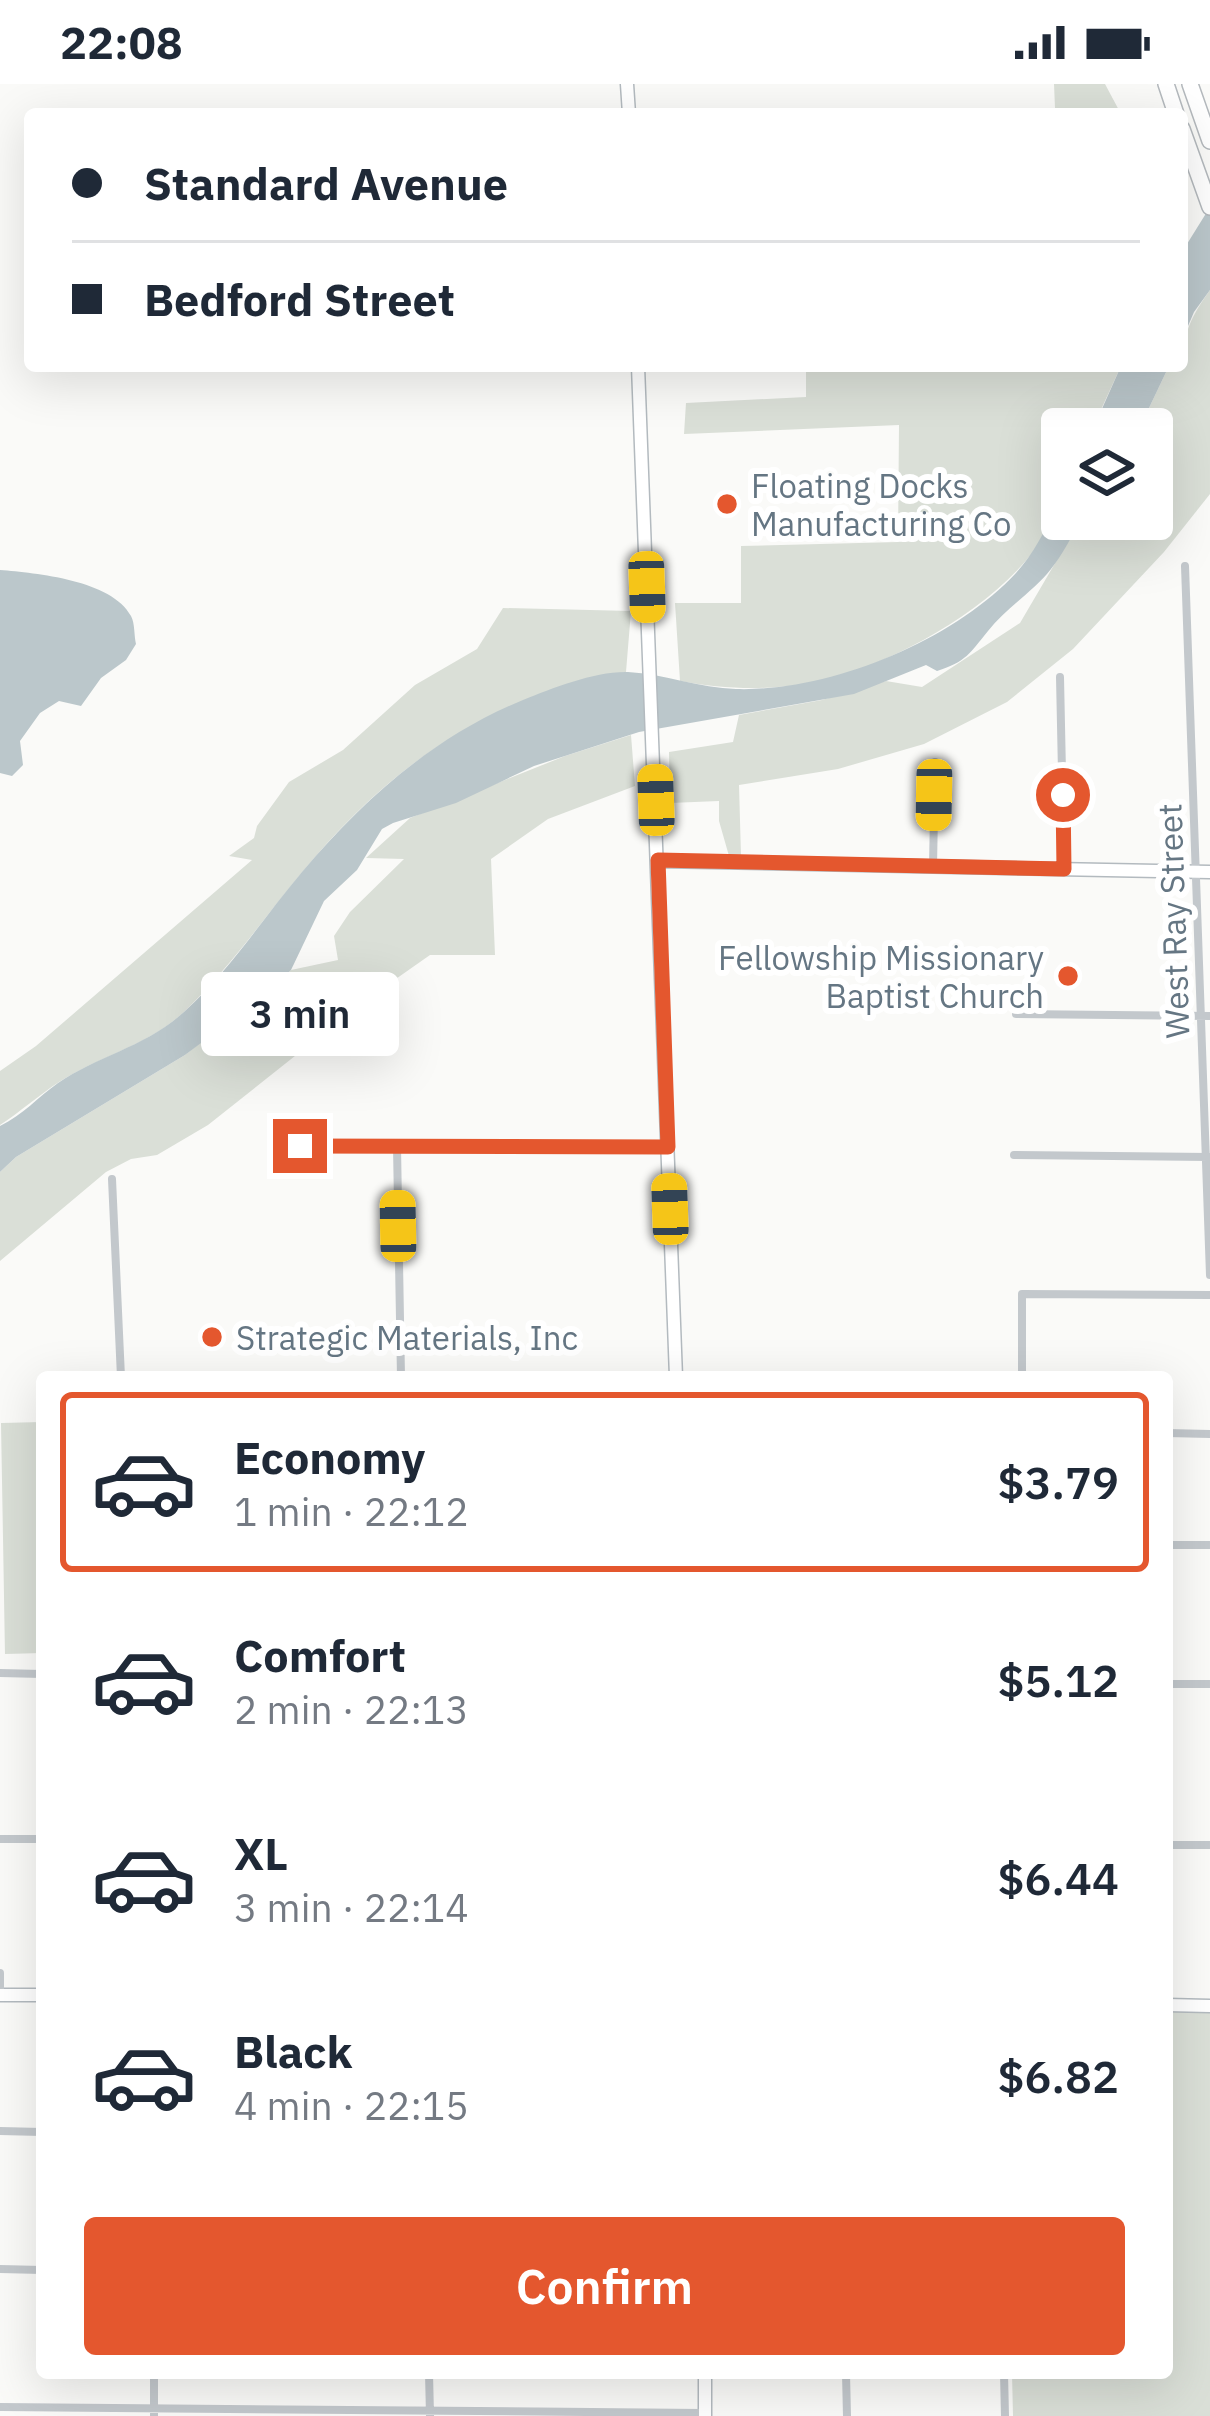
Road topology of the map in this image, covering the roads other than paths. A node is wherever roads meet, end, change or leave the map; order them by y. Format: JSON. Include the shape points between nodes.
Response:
{"nodes":[{"id":1,"x":1190,"y":84,"type":"edge"},
{"id":2,"x":1210,"y":141,"type":"edge"},
{"id":3,"x":1188,"y":146,"type":"edge"},
{"id":4,"x":1210,"y":207,"type":"edge"},
{"id":5,"x":638,"y":372,"type":"edge"},
{"id":6,"x":1185,"y":566,"type":"dead end"},
{"id":7,"x":1060,"y":676,"type":"dead end"},
{"id":8,"x":935,"y":762,"type":"dead end"},
{"id":9,"x":658,"y":860,"type":"junction"},
{"id":10,"x":933,"y":867,"type":"junction"},
{"id":11,"x":1064,"y":869,"type":"junction"},
{"id":12,"x":1202,"y":872,"type":"edge"},
{"id":13,"x":1016,"y":1014,"type":"dead end"},
{"id":14,"x":1205,"y":1016,"type":"edge"},
{"id":15,"x":300,"y":1146,"type":"dead end"},
{"id":16,"x":397,"y":1146,"type":"junction"},
{"id":17,"x":668,"y":1147,"type":"junction"},
{"id":18,"x":1014,"y":1154,"type":"dead end"},
{"id":19,"x":1208,"y":1157,"type":"edge"},
{"id":20,"x":112,"y":1179,"type":"dead end"},
{"id":21,"x":1210,"y":1275,"type":"edge"},
{"id":22,"x":1210,"y":1294,"type":"edge"},
{"id":23,"x":121,"y":1371,"type":"edge"},
{"id":24,"x":401,"y":1371,"type":"edge"},
{"id":25,"x":676,"y":1371,"type":"edge"},
{"id":26,"x":1022,"y":1371,"type":"edge"},
{"id":27,"x":1173,"y":1433,"type":"edge"},
{"id":28,"x":1210,"y":1434,"type":"edge"},
{"id":29,"x":1173,"y":1545,"type":"edge"},
{"id":30,"x":1210,"y":1545,"type":"edge"},
{"id":31,"x":0,"y":1673,"type":"edge"},
{"id":32,"x":36,"y":1674,"type":"edge"},
{"id":33,"x":1173,"y":1684,"type":"edge"},
{"id":34,"x":1210,"y":1684,"type":"edge"},
{"id":35,"x":0,"y":1839,"type":"edge"},
{"id":36,"x":36,"y":1839,"type":"edge"},
{"id":37,"x":1173,"y":1845,"type":"edge"},
{"id":38,"x":1210,"y":1845,"type":"edge"},
{"id":39,"x":0,"y":1973,"type":"edge"},
{"id":40,"x":0,"y":1995,"type":"edge"},
{"id":41,"x":36,"y":1995,"type":"edge"},
{"id":42,"x":1173,"y":2006,"type":"edge"},
{"id":43,"x":1210,"y":2006,"type":"edge"},
{"id":44,"x":0,"y":2131,"type":"edge"},
{"id":45,"x":36,"y":2132,"type":"edge"},
{"id":46,"x":0,"y":2270,"type":"edge"},
{"id":47,"x":36,"y":2270,"type":"edge"},
{"id":48,"x":154,"y":2379,"type":"edge"},
{"id":49,"x":429,"y":2379,"type":"edge"},
{"id":50,"x":705,"y":2379,"type":"edge"},
{"id":51,"x":846,"y":2379,"type":"edge"},
{"id":52,"x":1004,"y":2379,"type":"edge"},
{"id":53,"x":0,"y":2407,"type":"edge"},
{"id":54,"x":154,"y":2412,"type":"edge"},
{"id":55,"x":430,"y":2414,"type":"edge"},
{"id":56,"x":705,"y":2415,"type":"edge"},
{"id":57,"x":847,"y":2416,"type":"edge"},
{"id":58,"x":1005,"y":2416,"type":"edge"}],
"edges":[{"from":1,"to":2,"type":"highway"},
{"from":3,"to":4,"type":"highway"},
{"from":5,"to":9,"type":"main road"},
{"from":6,"to":12,"type":"street","name":"West Ray Street"},
{"from":7,"to":11,"type":"street"},
{"from":8,"to":10,"type":"street"},
{"from":9,"to":10,"type":"main road"},
{"from":9,"to":17,"type":"main road"},
{"from":10,"to":11,"type":"main road"},
{"from":11,"to":12,"type":"main road"},
{"from":12,"to":14,"type":"street","name":"West Ray Street"},
{"from":13,"to":14,"type":"street"},
{"from":14,"to":19,"type":"street","name":"West Ray Street"},
{"from":15,"to":16,"type":"street"},
{"from":16,"to":17,"type":"street"},
{"from":16,"to":24,"type":"street"},
{"from":17,"to":25,"type":"main road"},
{"from":18,"to":19,"type":"street"},
{"from":19,"to":21,"type":"street","name":"West Ray Street"},
{"from":20,"to":23,"type":"street"},
{"from":22,"to":26,"type":"street","via":[[1022,1294]]},
{"from":27,"to":28,"type":"street"},
{"from":29,"to":30,"type":"street"},
{"from":31,"to":32,"type":"street"},
{"from":33,"to":34,"type":"street"},
{"from":35,"to":36,"type":"street"},
{"from":37,"to":38,"type":"street"},
{"from":39,"to":40,"type":"street"},
{"from":40,"to":41,"type":"main road"},
{"from":42,"to":43,"type":"main road"},
{"from":44,"to":45,"type":"street"},
{"from":46,"to":47,"type":"street"},
{"from":48,"to":54,"type":"street"},
{"from":49,"to":55,"type":"street"},
{"from":50,"to":56,"type":"main road"},
{"from":51,"to":57,"type":"street"},
{"from":52,"to":58,"type":"street"},
{"from":53,"to":54,"type":"street"},
{"from":54,"to":55,"type":"street"},
{"from":55,"to":56,"type":"street"}]}
